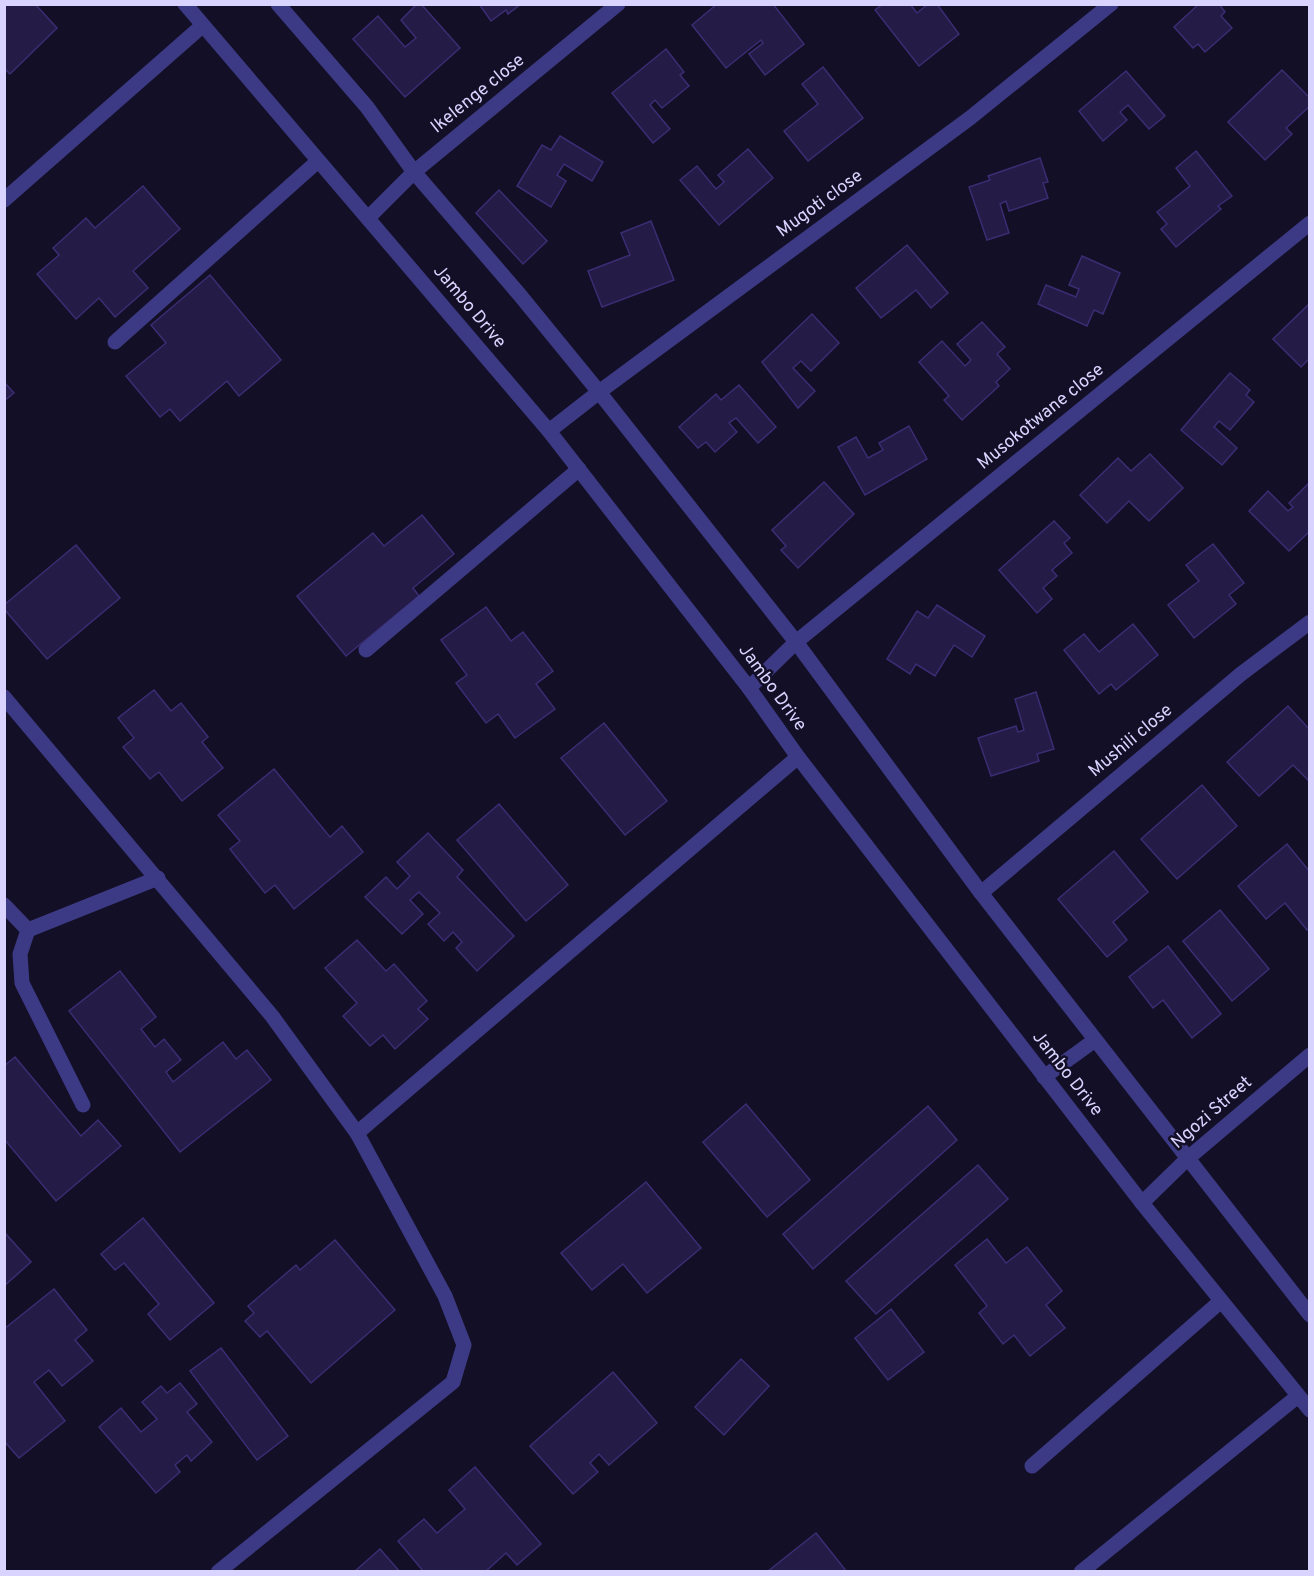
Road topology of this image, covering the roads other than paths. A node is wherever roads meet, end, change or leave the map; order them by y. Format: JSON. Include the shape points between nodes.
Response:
{"nodes":[{"id":1,"x":185,"y":4,"type":"edge"},
{"id":2,"x":278,"y":4,"type":"edge"},
{"id":3,"x":618,"y":4,"type":"edge"},
{"id":4,"x":1111,"y":4,"type":"edge"},
{"id":5,"x":202,"y":26,"type":"junction"},
{"id":6,"x":318,"y":161,"type":"junction"},
{"id":7,"x":414,"y":172,"type":"junction"},
{"id":8,"x":4,"y":200,"type":"edge"},
{"id":9,"x":368,"y":218,"type":"junction"},
{"id":10,"x":1310,"y":223,"type":"edge"},
{"id":11,"x":116,"y":342,"type":"dead end"},
{"id":12,"x":599,"y":392,"type":"junction"},
{"id":13,"x":549,"y":431,"type":"junction"},
{"id":14,"x":579,"y":469,"type":"junction"},
{"id":15,"x":1310,"y":622,"type":"edge"},
{"id":16,"x":796,"y":642,"type":"junction"},
{"id":17,"x":366,"y":650,"type":"dead end"},
{"id":18,"x":750,"y":688,"type":"junction"},
{"id":19,"x":4,"y":697,"type":"edge"},
{"id":20,"x":798,"y":757,"type":"junction"},
{"id":21,"x":158,"y":878,"type":"junction"},
{"id":22,"x":981,"y":893,"type":"junction"},
{"id":23,"x":4,"y":905,"type":"edge"},
{"id":24,"x":28,"y":930,"type":"junction"},
{"id":25,"x":1095,"y":1040,"type":"junction"},
{"id":26,"x":1310,"y":1055,"type":"edge"},
{"id":27,"x":1044,"y":1077,"type":"junction"},
{"id":28,"x":83,"y":1105,"type":"dead end"},
{"id":29,"x":357,"y":1132,"type":"junction"},
{"id":30,"x":1187,"y":1159,"type":"junction"},
{"id":31,"x":1142,"y":1203,"type":"junction"},
{"id":32,"x":1221,"y":1301,"type":"junction"},
{"id":33,"x":1310,"y":1315,"type":"edge"},
{"id":34,"x":1298,"y":1396,"type":"junction"},
{"id":35,"x":1310,"y":1410,"type":"edge"},
{"id":36,"x":1032,"y":1466,"type":"dead end"},
{"id":37,"x":218,"y":1572,"type":"edge"},
{"id":38,"x":1082,"y":1572,"type":"edge"}],
"edges":[{"from":1,"to":5,"type":"street","name":"Jambo Drive"},
{"from":2,"to":7,"type":"street","via":[[367,107]]},
{"from":3,"to":7,"type":"street","name":"Ikelenge close"},
{"from":4,"to":12,"type":"street","name":"Mugoti close","via":[[970,118]]},
{"from":5,"to":6,"type":"street","name":"Jambo Drive"},
{"from":5,"to":8,"type":"street"},
{"from":6,"to":9,"type":"street","name":"Jambo Drive"},
{"from":6,"to":11,"type":"street"},
{"from":7,"to":9,"type":"street","name":"Ikelenge close"},
{"from":7,"to":12,"type":"street"},
{"from":9,"to":13,"type":"street","name":"Jambo Drive"},
{"from":10,"to":16,"type":"street","name":"Musokotwane close"},
{"from":12,"to":13,"type":"street","name":"Mugoti close"},
{"from":12,"to":16,"type":"street"},
{"from":13,"to":14,"type":"street","name":"Jambo Drive"},
{"from":14,"to":17,"type":"street"},
{"from":14,"to":18,"type":"street","name":"Jambo Drive"},
{"from":15,"to":22,"type":"street","name":"Mushili close","via":[[1241,674]]},
{"from":16,"to":18,"type":"street","name":"Musokotwane close"},
{"from":16,"to":22,"type":"street"},
{"from":18,"to":20,"type":"street","name":"Jambo Drive"},
{"from":19,"to":21,"type":"street"},
{"from":20,"to":27,"type":"street","name":"Jambo Drive"},
{"from":20,"to":29,"type":"street"},
{"from":21,"to":24,"type":"street"},
{"from":21,"to":29,"type":"street","via":[[272,1016]]},
{"from":22,"to":25,"type":"street"},
{"from":23,"to":24,"type":"street"},
{"from":24,"to":28,"type":"street","via":[[20,954],[22,983]]},
{"from":25,"to":27,"type":"street"},
{"from":25,"to":30,"type":"street"},
{"from":26,"to":30,"type":"street","name":"Ngozi Street"},
{"from":27,"to":31,"type":"street","name":"Jambo Drive"},
{"from":29,"to":37,"type":"street","via":[[445,1296],[464,1345],[453,1382]]},
{"from":30,"to":31,"type":"street","name":"Ngozi Street"},
{"from":30,"to":33,"type":"street"},
{"from":31,"to":32,"type":"street","name":"Jambo Drive"},
{"from":32,"to":34,"type":"street","name":"Jambo Drive"},
{"from":32,"to":36,"type":"street"},
{"from":34,"to":35,"type":"street","name":"Jambo Drive"},
{"from":34,"to":38,"type":"street"}]}
